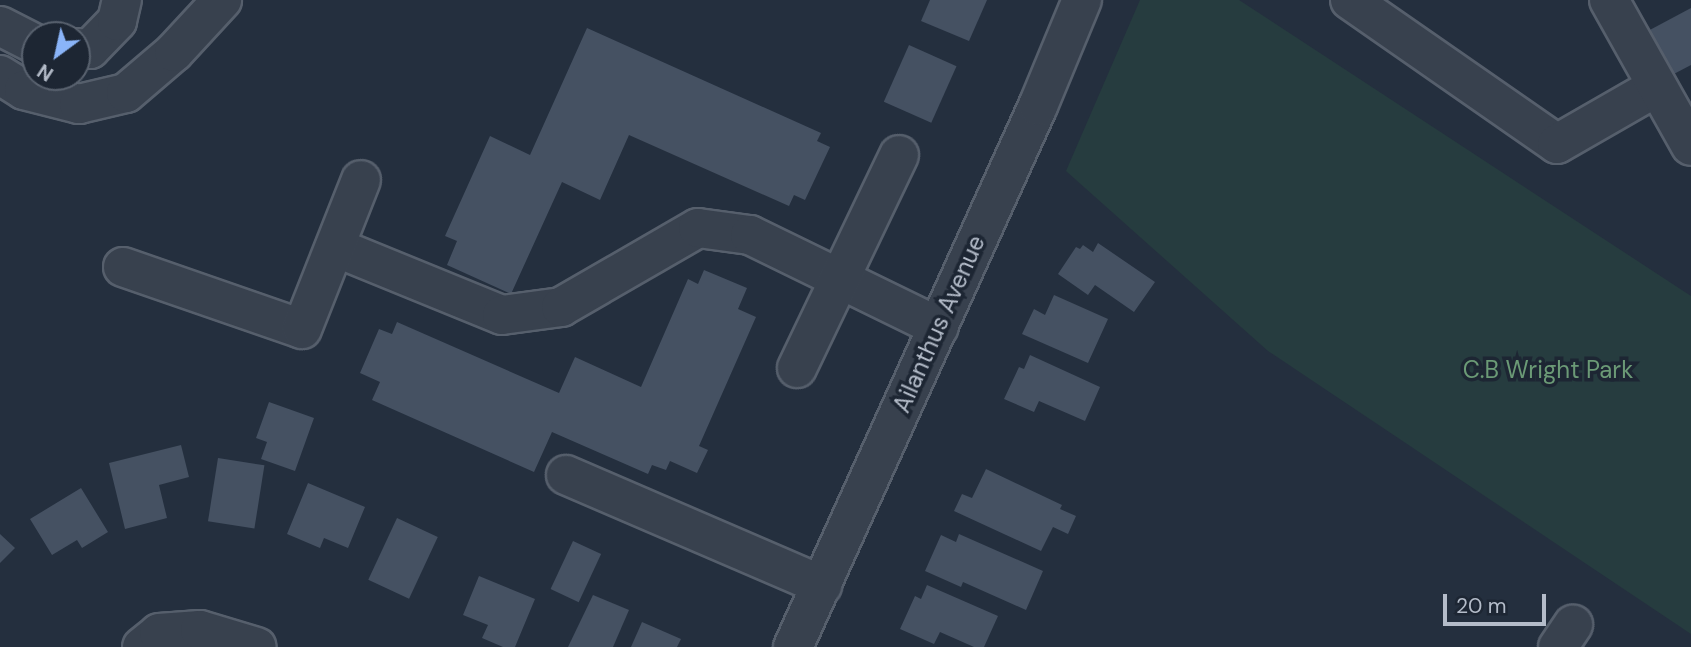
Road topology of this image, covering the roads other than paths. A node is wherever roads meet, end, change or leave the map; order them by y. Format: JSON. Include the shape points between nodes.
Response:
{"nodes":[{"id":1,"x":122,"y":0,"type":"edge"},
{"id":2,"x":222,"y":0,"type":"edge"},
{"id":3,"x":1082,"y":0,"type":"edge"},
{"id":4,"x":1350,"y":0,"type":"edge"},
{"id":5,"x":1609,"y":0,"type":"edge"},
{"id":6,"x":0,"y":26,"type":"edge"},
{"id":7,"x":21,"y":37,"type":"edge"},
{"id":8,"x":91,"y":48,"type":"edge"},
{"id":9,"x":0,"y":75,"type":"edge"},
{"id":10,"x":1656,"y":87,"type":"junction"},
{"id":11,"x":1691,"y":146,"type":"edge"},
{"id":12,"x":899,"y":155,"type":"dead end"},
{"id":13,"x":361,"y":180,"type":"dead end"},
{"id":14,"x":335,"y":247,"type":"junction"},
{"id":15,"x":123,"y":267,"type":"dead end"},
{"id":16,"x":841,"y":279,"type":"junction"},
{"id":17,"x":939,"y":327,"type":"junction"},
{"id":18,"x":797,"y":368,"type":"dead end"},
{"id":19,"x":566,"y":475,"type":"dead end"},
{"id":20,"x":822,"y":585,"type":"junction"},
{"id":21,"x":142,"y":647,"type":"edge"},
{"id":22,"x":257,"y":647,"type":"edge"},
{"id":23,"x":793,"y":647,"type":"edge"}],
"edges":[{"from":1,"to":8,"type":"street","via":[[117,21]]},
{"from":2,"to":9,"type":"street","via":[[174,52],[126,93],[79,104],[24,90]]},
{"from":3,"to":17,"type":"street","name":"Ailanthus Avenue"},
{"from":4,"to":10,"type":"street","via":[[1557,144]]},
{"from":5,"to":10,"type":"street"},
{"from":6,"to":7,"type":"street"},
{"from":10,"to":11,"type":"street"},
{"from":12,"to":16,"type":"street"},
{"from":13,"to":14,"type":"street"},
{"from":14,"to":15,"type":"street","via":[[302,329]]},
{"from":14,"to":16,"type":"street","via":[[502,315],[561,307],[698,228],[750,235]]},
{"from":16,"to":17,"type":"street"},
{"from":16,"to":18,"type":"street"},
{"from":17,"to":20,"type":"street","name":"Ailanthus Avenue"},
{"from":19,"to":20,"type":"street"},
{"from":20,"to":23,"type":"street","name":"Ailanthus Avenue"},
{"from":21,"to":22,"type":"street","via":[[159,633],[200,629]]}]}
